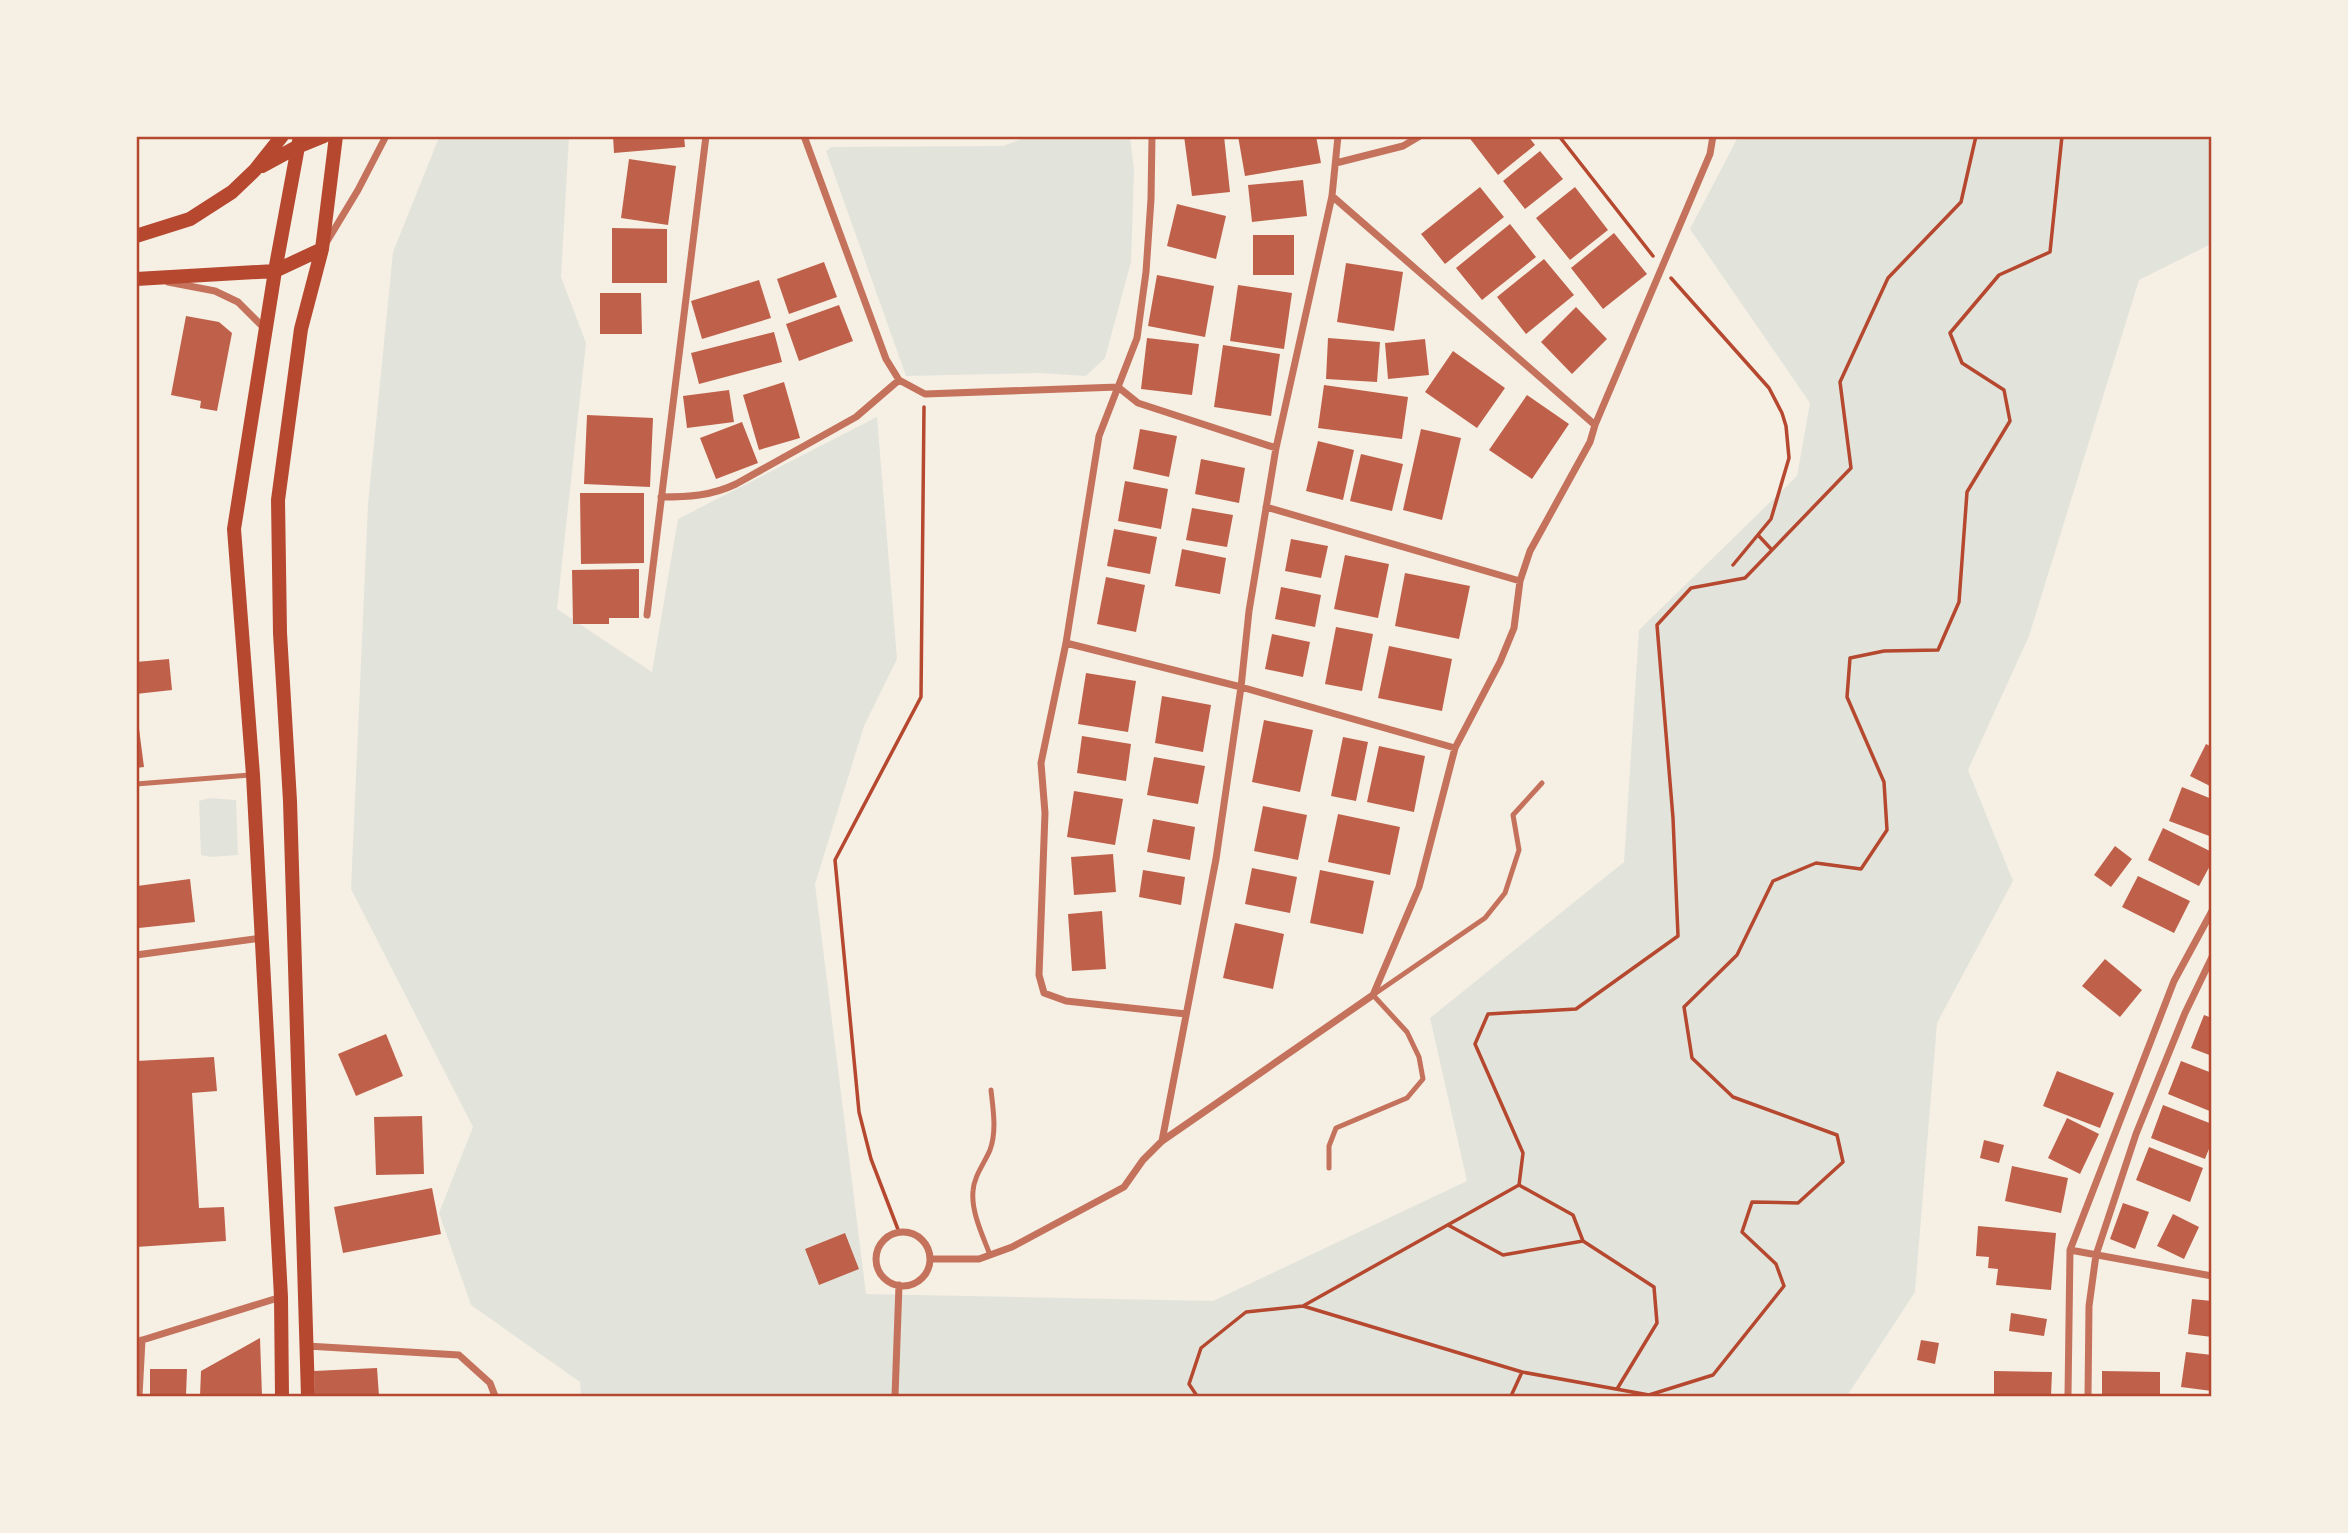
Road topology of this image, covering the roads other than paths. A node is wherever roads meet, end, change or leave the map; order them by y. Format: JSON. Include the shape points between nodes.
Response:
{"nodes":[{"id":1,"x":282,"y":136,"type":"edge"},
{"id":2,"x":324,"y":136,"type":"edge"},
{"id":3,"x":336,"y":136,"type":"edge"},
{"id":4,"x":386,"y":136,"type":"edge"},
{"id":5,"x":706,"y":136,"type":"edge"},
{"id":6,"x":803,"y":136,"type":"edge"},
{"id":7,"x":1152,"y":136,"type":"edge"},
{"id":8,"x":1338,"y":136,"type":"edge"},
{"id":9,"x":1420,"y":136,"type":"edge"},
{"id":10,"x":1713,"y":136,"type":"edge"},
{"id":11,"x":298,"y":142,"type":"edge"},
{"id":12,"x":1336,"y":163,"type":"junction"},
{"id":13,"x":255,"y":170,"type":"junction"},
{"id":14,"x":1332,"y":197,"type":"junction"},
{"id":15,"x":136,"y":236,"type":"edge"},
{"id":16,"x":322,"y":249,"type":"junction"},
{"id":17,"x":275,"y":271,"type":"junction"},
{"id":18,"x":143,"y":279,"type":"edge"},
{"id":19,"x":266,"y":330,"type":"junction"},
{"id":20,"x":899,"y":380,"type":"junction"},
{"id":21,"x":1118,"y":387,"type":"junction"},
{"id":22,"x":1595,"y":425,"type":"junction"},
{"id":23,"x":1276,"y":448,"type":"junction"},
{"id":24,"x":661,"y":497,"type":"junction"},
{"id":25,"x":1266,"y":508,"type":"junction"},
{"id":26,"x":1520,"y":582,"type":"junction"},
{"id":27,"x":647,"y":615,"type":"dead end"},
{"id":28,"x":1066,"y":643,"type":"junction"},
{"id":29,"x":1241,"y":687,"type":"junction"},
{"id":30,"x":1455,"y":748,"type":"junction"},
{"id":31,"x":253,"y":775,"type":"junction"},
{"id":32,"x":1542,"y":783,"type":"dead end"},
{"id":33,"x":136,"y":785,"type":"edge"},
{"id":34,"x":2211,"y":911,"type":"edge"},
{"id":35,"x":261,"y":938,"type":"junction"},
{"id":36,"x":136,"y":956,"type":"edge"},
{"id":37,"x":2211,"y":957,"type":"edge"},
{"id":38,"x":1373,"y":995,"type":"junction"},
{"id":39,"x":1186,"y":1014,"type":"junction"},
{"id":40,"x":991,"y":1090,"type":"dead end"},
{"id":41,"x":1162,"y":1141,"type":"junction"},
{"id":42,"x":1329,"y":1168,"type":"dead end"},
{"id":43,"x":2070,"y":1250,"type":"junction"},
{"id":44,"x":990,"y":1255,"type":"junction"},
{"id":45,"x":2096,"y":1255,"type":"junction"},
{"id":46,"x":930,"y":1259,"type":"junction"},
{"id":47,"x":2211,"y":1276,"type":"edge"},
{"id":48,"x":899,"y":1285,"type":"junction"},
{"id":49,"x":281,"y":1297,"type":"junction"},
{"id":50,"x":139,"y":1341,"type":"edge"},
{"id":51,"x":307,"y":1346,"type":"junction"},
{"id":52,"x":139,"y":1396,"type":"edge"},
{"id":53,"x":282,"y":1396,"type":"edge"},
{"id":54,"x":308,"y":1396,"type":"edge"},
{"id":55,"x":495,"y":1396,"type":"edge"},
{"id":56,"x":895,"y":1396,"type":"edge"},
{"id":57,"x":2068,"y":1396,"type":"edge"},
{"id":58,"x":2088,"y":1396,"type":"edge"}],
"edges":[{"from":1,"to":13,"type":"main road"},
{"from":2,"to":11,"type":"main road"},
{"from":3,"to":16,"type":"main road"},
{"from":4,"to":16,"type":"street"},
{"from":5,"to":24,"type":"street"},
{"from":6,"to":20,"type":"street","via":[[886,359]]},
{"from":7,"to":21,"type":"street","via":[[1152,199],[1137,338]]},
{"from":8,"to":12,"type":"street"},
{"from":9,"to":12,"type":"street","via":[[1403,146]]},
{"from":10,"to":22,"type":"street","via":[[1710,154]]},
{"from":11,"to":13,"type":"main road"},
{"from":11,"to":17,"type":"main road"},
{"from":12,"to":14,"type":"street"},
{"from":13,"to":15,"type":"main road","via":[[232,192],[190,219]]},
{"from":14,"to":22,"type":"street"},
{"from":14,"to":23,"type":"street"},
{"from":16,"to":17,"type":"main road"},
{"from":16,"to":51,"type":"main road","via":[[301,330],[278,500]]},
{"from":17,"to":18,"type":"main road"},
{"from":17,"to":19,"type":"main road"},
{"from":18,"to":19,"type":"street","via":[[215,291],[238,302]]},
{"from":19,"to":31,"type":"main road","via":[[234,529]]},
{"from":20,"to":21,"type":"street","via":[[925,394]]},
{"from":20,"to":24,"type":"street","via":[[856,417],[724,490],[697,497]]},
{"from":21,"to":23,"type":"street","via":[[1138,404]]},
{"from":21,"to":28,"type":"street","via":[[1099,436]]},
{"from":22,"to":26,"type":"street","via":[[1530,551]]},
{"from":23,"to":25,"type":"street"},
{"from":24,"to":27,"type":"street"},
{"from":25,"to":26,"type":"street"},
{"from":25,"to":29,"type":"street"},
{"from":26,"to":30,"type":"street","via":[[1514,628],[1505,651]]},
{"from":28,"to":29,"type":"street"},
{"from":28,"to":39,"type":"street","via":[[1041,763],[1045,813],[1039,975],[1044,993],[1066,1001]]},
{"from":29,"to":30,"type":"street"},
{"from":29,"to":39,"type":"street","via":[[1216,859]]},
{"from":30,"to":38,"type":"street","via":[[1419,887]]},
{"from":31,"to":33,"type":"lane"},
{"from":31,"to":35,"type":"main road"},
{"from":32,"to":38,"type":"lane","via":[[1513,815],[1519,850],[1505,892],[1485,918]]},
{"from":34,"to":43,"type":"street","via":[[2174,981]]},
{"from":35,"to":36,"type":"street"},
{"from":35,"to":49,"type":"main road"},
{"from":37,"to":45,"type":"street","via":[[2136,1134]]},
{"from":38,"to":41,"type":"street"},
{"from":38,"to":42,"type":"lane","via":[[1407,1032],[1423,1079],[1407,1098],[1336,1128],[1329,1146]]},
{"from":39,"to":41,"type":"street"},
{"from":40,"to":44,"type":"lane","via":[[991,1147],[972,1195]]},
{"from":41,"to":44,"type":"street","via":[[1124,1187]]},
{"from":43,"to":45,"type":"street"},
{"from":43,"to":57,"type":"street"},
{"from":44,"to":46,"type":"street"},
{"from":45,"to":47,"type":"street"},
{"from":45,"to":58,"type":"street","via":[[2089,1306]]},
{"from":46,"to":48,"type":"street","via":[[929,1268],[917,1282]]},
{"from":46,"to":48,"type":"street","via":[[917,1235],[899,1232],[883,1241],[877,1258],[883,1276]]},
{"from":48,"to":56,"type":"street"},
{"from":49,"to":50,"type":"street"},
{"from":49,"to":53,"type":"main road"},
{"from":50,"to":52,"type":"street"},
{"from":51,"to":54,"type":"main road"},
{"from":51,"to":55,"type":"street","via":[[459,1355],[490,1384]]}]}
